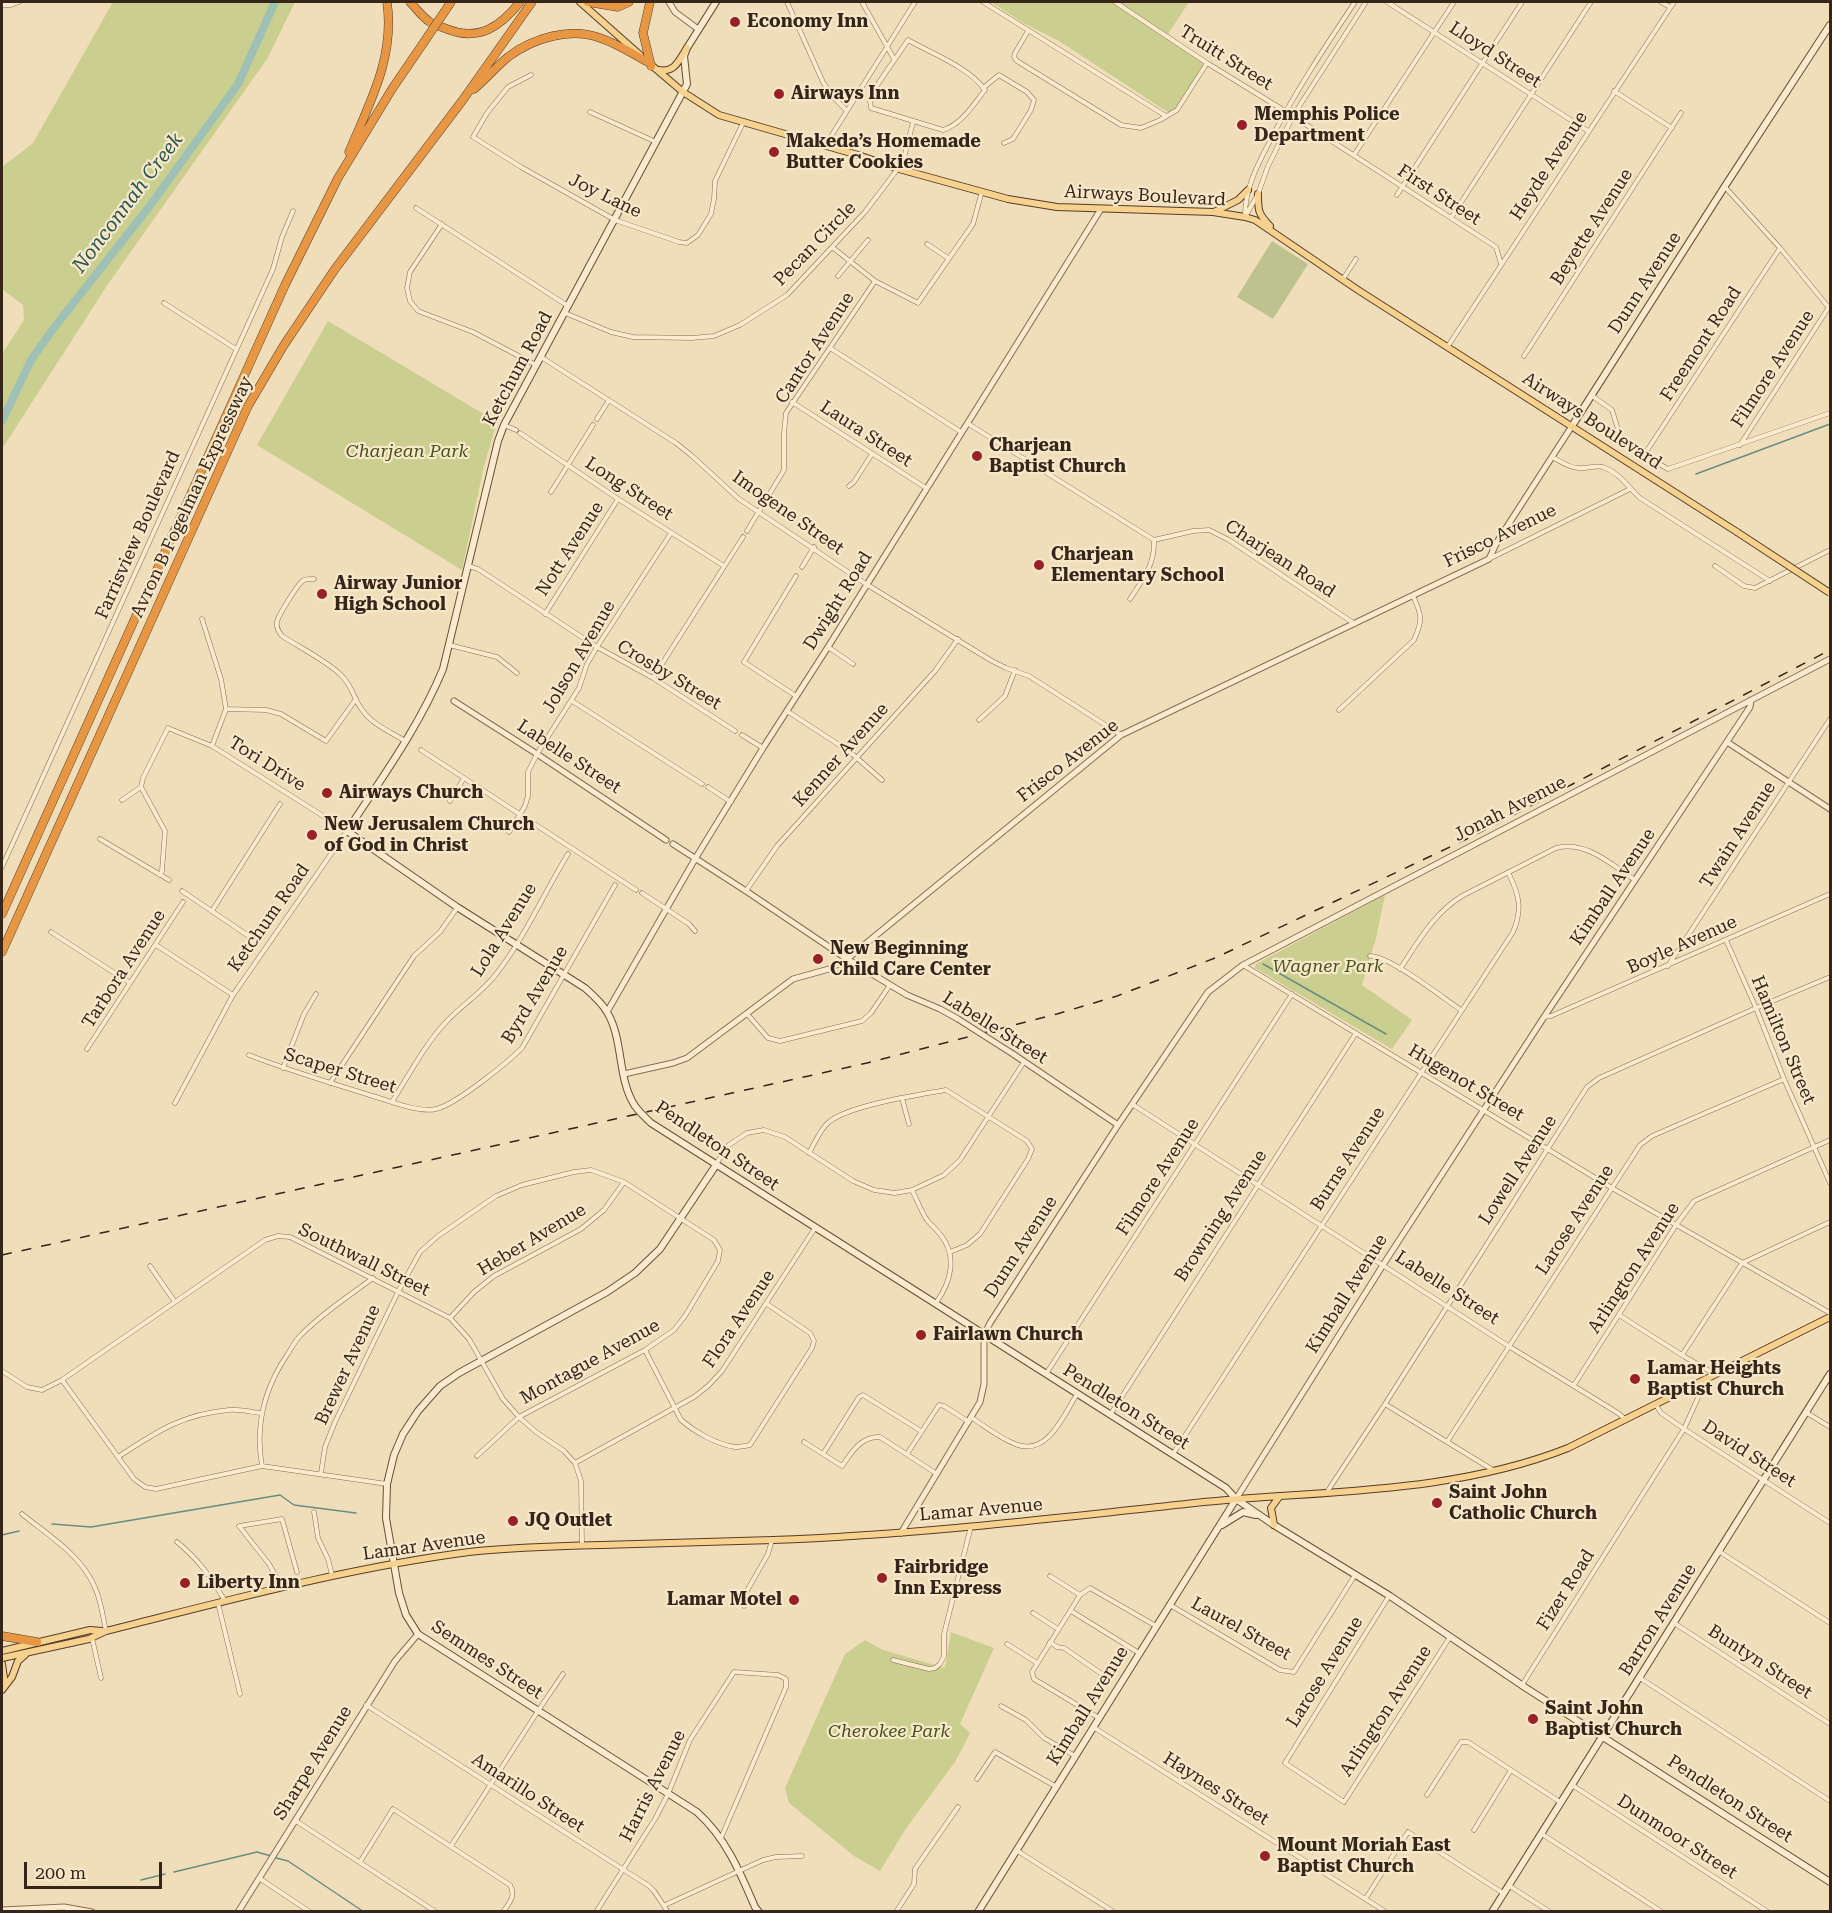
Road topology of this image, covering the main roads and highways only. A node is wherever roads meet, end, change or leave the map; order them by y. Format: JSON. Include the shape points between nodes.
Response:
{"nodes":[{"id":1,"x":387,"y":2,"type":"edge"},
{"id":2,"x":410,"y":2,"type":"edge"},
{"id":3,"x":452,"y":2,"type":"edge"},
{"id":4,"x":520,"y":2,"type":"edge"},
{"id":5,"x":532,"y":2,"type":"edge"},
{"id":6,"x":580,"y":2,"type":"edge"},
{"id":7,"x":588,"y":2,"type":"edge"},
{"id":8,"x":630,"y":2,"type":"edge"},
{"id":9,"x":650,"y":2,"type":"edge"},
{"id":10,"x":716,"y":2,"type":"edge"},
{"id":11,"x":1830,"y":25,"type":"edge"},
{"id":12,"x":687,"y":48,"type":"junction"},
{"id":13,"x":651,"y":65,"type":"junction"},
{"id":14,"x":683,"y":92,"type":"junction"},
{"id":15,"x":462,"y":101,"type":"junction"},
{"id":16,"x":338,"y":178,"type":"junction"},
{"id":17,"x":1248,"y":190,"type":"road end"},
{"id":18,"x":1258,"y":194,"type":"road end"},
{"id":19,"x":1213,"y":212,"type":"junction"},
{"id":20,"x":1278,"y":235,"type":"junction"},
{"id":21,"x":1572,"y":426,"type":"junction"},
{"id":22,"x":1830,"y":593,"type":"edge"},
{"id":23,"x":347,"y":831,"type":"joint"},
{"id":24,"x":2,"y":914,"type":"edge"},
{"id":25,"x":2,"y":952,"type":"edge"},
{"id":26,"x":716,"y":1165,"type":"junction"},
{"id":27,"x":1830,"y":1315,"type":"edge"},
{"id":28,"x":1830,"y":1374,"type":"edge"},
{"id":29,"x":1279,"y":1497,"type":"junction"},
{"id":30,"x":1236,"y":1499,"type":"junction"},
{"id":31,"x":1262,"y":1516,"type":"junction"},
{"id":32,"x":1274,"y":1524,"type":"junction"},
{"id":33,"x":1217,"y":1529,"type":"junction"},
{"id":34,"x":394,"y":1563,"type":"junction"},
{"id":35,"x":106,"y":1631,"type":"junction"},
{"id":36,"x":2,"y":1636,"type":"edge"},
{"id":37,"x":37,"y":1642,"type":"junction"},
{"id":38,"x":2,"y":1651,"type":"edge"},
{"id":39,"x":29,"y":1652,"type":"junction"},
{"id":40,"x":2,"y":1658,"type":"edge"},
{"id":41,"x":2,"y":1664,"type":"edge"},
{"id":42,"x":2,"y":1688,"type":"edge"},
{"id":43,"x":1602,"y":1736,"type":"junction"},
{"id":44,"x":1830,"y":1882,"type":"edge"},
{"id":45,"x":759,"y":1911,"type":"edge"},
{"id":46,"x":978,"y":1911,"type":"edge"},
{"id":47,"x":1492,"y":1911,"type":"edge"}],
"edges":[{"from":1,"to":16,"type":"highway","via":[[386,56],[376,92]]},
{"from":2,"to":4,"type":"highway","via":[[430,22],[456,33],[474,35],[496,25]]},
{"from":3,"to":16,"type":"highway","name":"Avron B Fogelman Expressway","bridge":true,"via":[[392,89]]},
{"from":5,"to":15,"type":"highway","name":"Avron B Fogelman Expressway"},
{"from":6,"to":13,"type":"main road","name":"Airways Boulevard"},
{"from":7,"to":8,"type":"highway","via":[[618,7]]},
{"from":9,"to":13,"type":"highway","via":[[643,33]]},
{"from":10,"to":12,"type":"main road","name":"Ketchum Road"},
{"from":11,"to":21,"type":"main road","name":"Dunn Avenue"},
{"from":12,"to":13,"type":"main road","via":[[668,71]]},
{"from":12,"to":14,"type":"main road","name":"Ketchum Road","via":[[687,84]]},
{"from":13,"to":14,"type":"main road","name":"Airways Boulevard"},
{"from":13,"to":15,"type":"highway","via":[[601,38],[586,34],[558,36],[516,51]]},
{"from":14,"to":19,"type":"main road","name":"Airways Boulevard","via":[[715,113],[743,123],[1008,198],[1057,207]]},
{"from":14,"to":23,"type":"main road","name":"Ketchum Road","via":[[504,425],[443,669],[405,741]]},
{"from":15,"to":25,"type":"highway","name":"Avron B Fogelman Expressway","via":[[335,269],[248,406]]},
{"from":16,"to":24,"type":"highway","name":"Avron B Fogelman Expressway","via":[[280,295]]},
{"from":17,"to":19,"type":"main road","via":[[1238,200]]},
{"from":18,"to":20,"type":"main road","via":[[1262,218]]},
{"from":19,"to":20,"type":"main road","name":"Airways Boulevard","via":[[1255,220]]},
{"from":20,"to":21,"type":"main road","name":"Airways Boulevard"},
{"from":21,"to":22,"type":"main road","name":"Airways Boulevard","bridge":true},
{"from":23,"to":26,"type":"main road","name":"Pendleton Street","via":[[585,988],[607,1012],[614,1027],[630,1096],[641,1114]]},
{"from":26,"to":30,"type":"main road","name":"Pendleton Street","via":[[1226,1488]]},
{"from":26,"to":34,"type":"main road","name":"Semmes Street","via":[[660,1250],[635,1273],[459,1373],[440,1386],[418,1411],[394,1455],[387,1484],[386,1518]]},
{"from":27,"to":29,"type":"main road","name":"Lamar Avenue","via":[[1656,1405],[1538,1460],[1437,1482]]},
{"from":28,"to":43,"type":"main road","name":"Barron Avenue"},
{"from":29,"to":30,"type":"main road","name":"Lamar Avenue"},
{"from":29,"to":32,"type":"main road","via":[[1271,1508]]},
{"from":30,"to":31,"type":"main road","name":"Pendleton Street"},
{"from":30,"to":33,"type":"main road","name":"Kimball Avenue"},
{"from":30,"to":34,"type":"main road","name":"Lamar Avenue","via":[[901,1533],[582,1545],[471,1552]]},
{"from":31,"to":32,"type":"main road","name":"Pendleton Street"},
{"from":31,"to":33,"type":"main road","via":[[1243,1512]]},
{"from":32,"to":43,"type":"main road","name":"Pendleton Street"},
{"from":33,"to":46,"type":"main road","name":"Kimball Avenue"},
{"from":34,"to":35,"type":"main road","name":"Lamar Avenue"},
{"from":34,"to":45,"type":"main road","name":"Semmes Street","via":[[404,1611],[418,1634],[697,1812],[721,1838]]},
{"from":35,"to":37,"type":"main road","name":"Lamar Avenue","via":[[90,1630]]},
{"from":35,"to":39,"type":"main road","name":"Lamar Avenue"},
{"from":36,"to":37,"type":"highway"},
{"from":37,"to":38,"type":"main road","name":"Lamar Avenue"},
{"from":39,"to":40,"type":"main road","name":"Lamar Avenue"},
{"from":39,"to":42,"type":"main road","via":[[18,1661]]},
{"from":41,"to":42,"type":"main road"},
{"from":43,"to":44,"type":"main road","name":"Pendleton Street"},
{"from":43,"to":47,"type":"main road","name":"Barron Avenue"}]}
